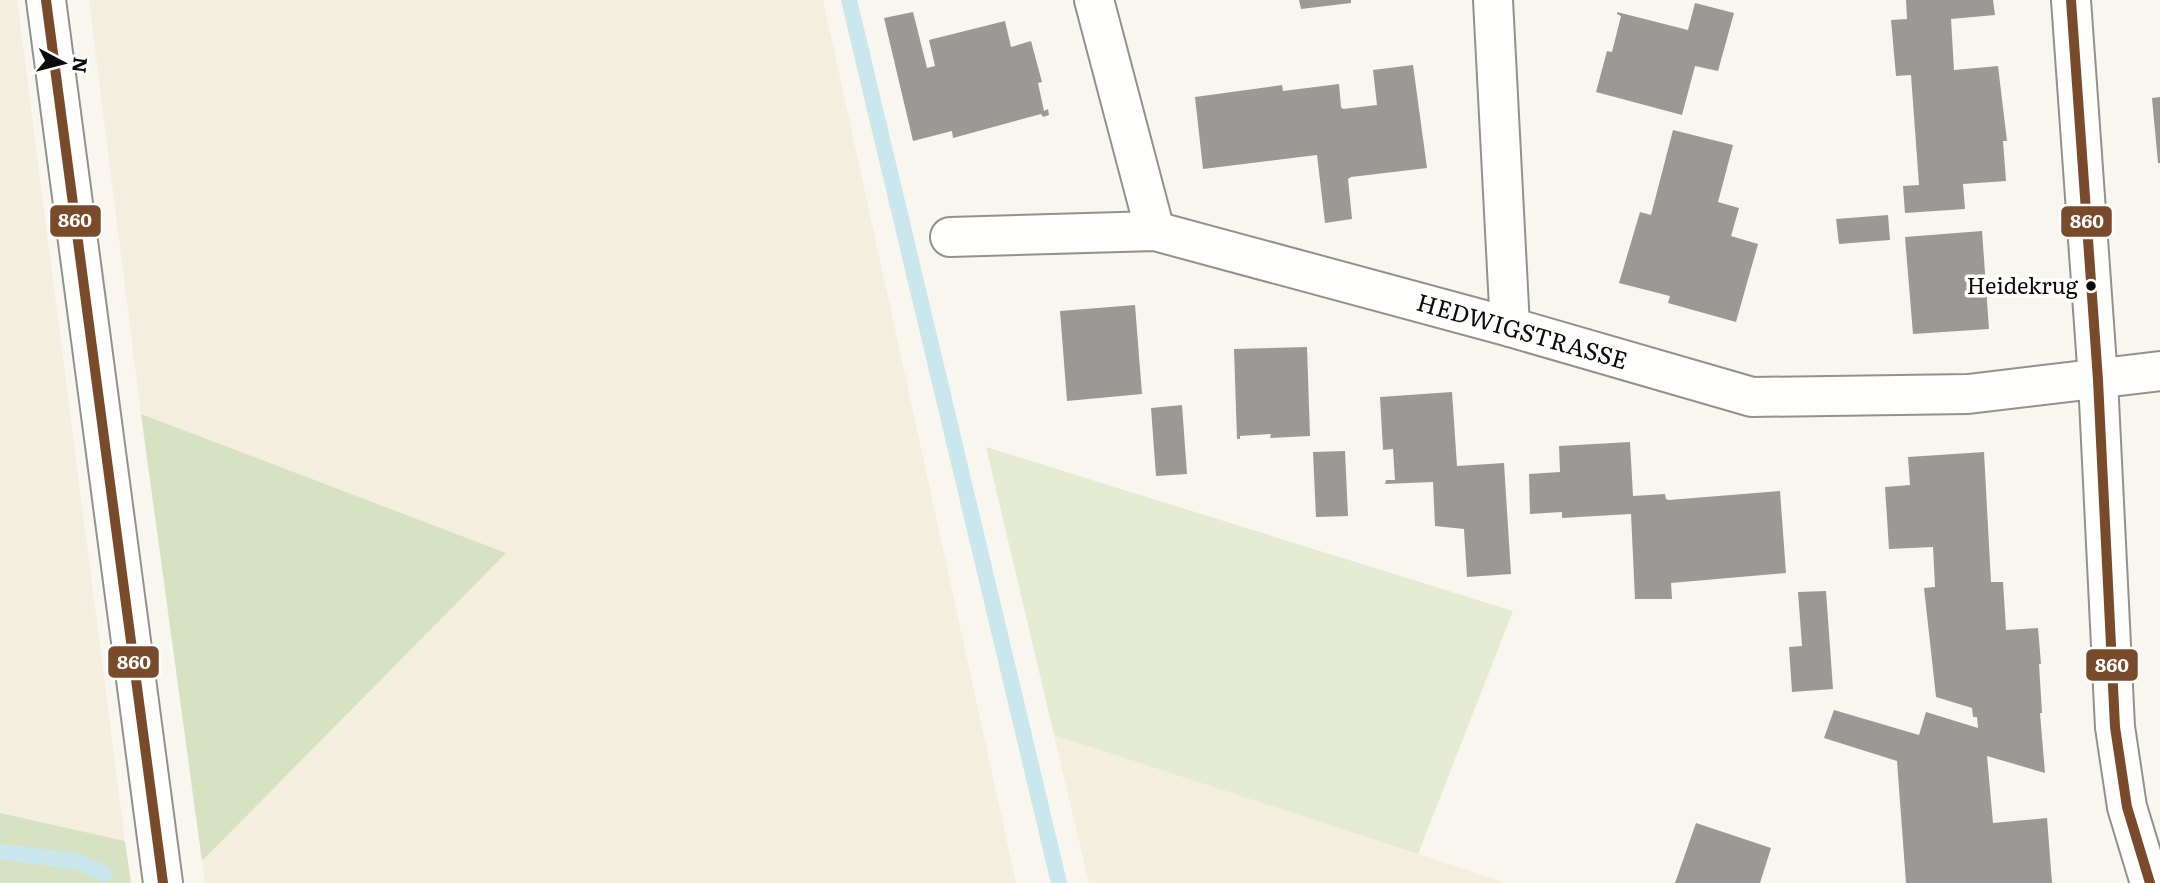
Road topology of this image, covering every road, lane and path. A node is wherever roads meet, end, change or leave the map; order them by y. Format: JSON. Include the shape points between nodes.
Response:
{"nodes":[{"id":1,"x":46,"y":0,"type":"edge"},
{"id":2,"x":1094,"y":0,"type":"edge"},
{"id":3,"x":1493,"y":0,"type":"edge"},
{"id":4,"x":2071,"y":0,"type":"edge"},
{"id":5,"x":1155,"y":231,"type":"junction"},
{"id":6,"x":950,"y":237,"type":"dead end"},
{"id":7,"x":1510,"y":327,"type":"junction"},
{"id":8,"x":2160,"y":371,"type":"edge"},
{"id":9,"x":2098,"y":380,"type":"junction"},
{"id":10,"x":163,"y":883,"type":"edge"},
{"id":11,"x":2150,"y":883,"type":"edge"}],
"edges":[{"from":1,"to":10,"type":"street"},
{"from":2,"to":5,"type":"street"},
{"from":3,"to":7,"type":"street"},
{"from":4,"to":9,"type":"street"},
{"from":5,"to":6,"type":"street","name":"HEDWIGSTRASSE"},
{"from":5,"to":7,"type":"street","name":"HEDWIGSTRASSE"},
{"from":7,"to":9,"type":"street","name":"HEDWIGSTRASSE","via":[[1752,397],[1968,394]]},
{"from":8,"to":9,"type":"street","name":"HEDWIGSTRASSE"},
{"from":9,"to":11,"type":"street","via":[[2115,727],[2127,807]]}]}
